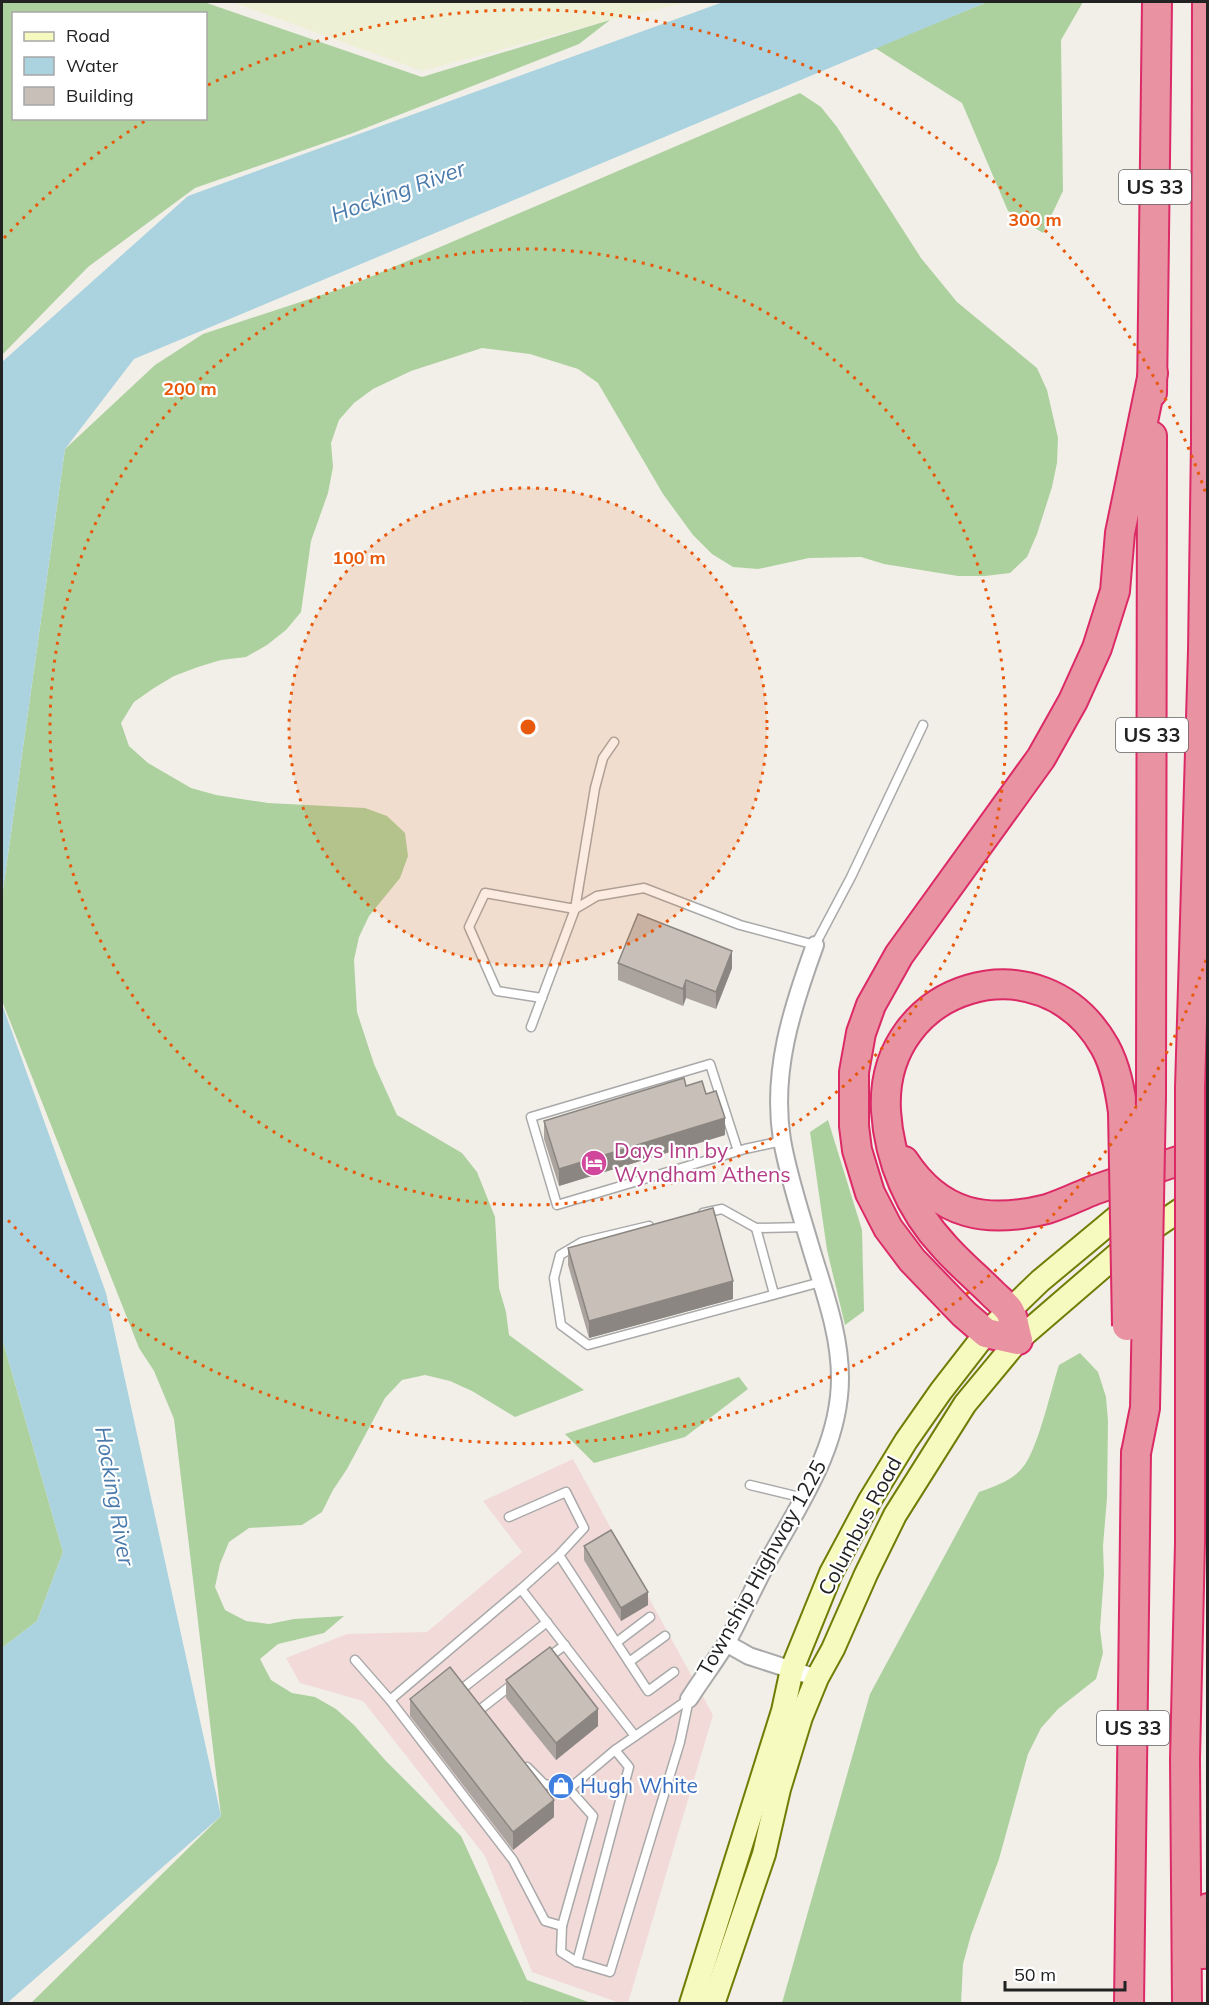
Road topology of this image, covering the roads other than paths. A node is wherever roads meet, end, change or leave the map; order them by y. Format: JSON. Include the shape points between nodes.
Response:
{"nodes":[{"id":1,"x":1157,"y":2,"type":"edge"},
{"id":2,"x":1207,"y":2,"type":"edge"},
{"id":3,"x":1152,"y":373,"type":"junction"},
{"id":4,"x":1207,"y":445,"type":"edge"},
{"id":5,"x":923,"y":725,"type":"dead end"},
{"id":6,"x":614,"y":742,"type":"dead end"},
{"id":7,"x":575,"y":909,"type":"junction"},
{"id":8,"x":815,"y":945,"type":"junction"},
{"id":9,"x":542,"y":998,"type":"junction"},
{"id":10,"x":531,"y":1027,"type":"dead end"},
{"id":11,"x":890,"y":1134,"type":"junction"},
{"id":12,"x":782,"y":1141,"type":"junction"},
{"id":13,"x":738,"y":1151,"type":"junction"},
{"id":14,"x":1203,"y":1151,"type":"edge"},
{"id":15,"x":1208,"y":1191,"type":"edge"},
{"id":16,"x":699,"y":1214,"type":"edge"},
{"id":17,"x":652,"y":1225,"type":"edge"},
{"id":18,"x":805,"y":1227,"type":"junction"},
{"id":19,"x":756,"y":1228,"type":"junction"},
{"id":20,"x":821,"y":1282,"type":"junction"},
{"id":21,"x":774,"y":1294,"type":"junction"},
{"id":22,"x":1010,"y":1311,"type":"junction"},
{"id":23,"x":986,"y":1333,"type":"junction"},
{"id":24,"x":1018,"y":1340,"type":"junction"},
{"id":25,"x":1136,"y":1453,"type":"junction"},
{"id":26,"x":750,"y":1485,"type":"dead end"},
{"id":27,"x":804,"y":1498,"type":"junction"},
{"id":28,"x":509,"y":1517,"type":"dead end"},
{"id":29,"x":559,"y":1555,"type":"junction"},
{"id":30,"x":521,"y":1588,"type":"junction"},
{"id":31,"x":650,"y":1617,"type":"dead end"},
{"id":32,"x":547,"y":1622,"type":"junction"},
{"id":33,"x":665,"y":1636,"type":"dead end"},
{"id":34,"x":616,"y":1642,"type":"junction"},
{"id":35,"x":726,"y":1643,"type":"junction"},
{"id":36,"x":565,"y":1645,"type":"junction"},
{"id":37,"x":355,"y":1660,"type":"dead end"},
{"id":38,"x":629,"y":1662,"type":"junction"},
{"id":39,"x":537,"y":1666,"type":"edge"},
{"id":40,"x":792,"y":1669,"type":"junction"},
{"id":41,"x":675,"y":1672,"type":"dead end"},
{"id":42,"x":817,"y":1678,"type":"junction"},
{"id":43,"x":519,"y":1680,"type":"edge"},
{"id":44,"x":463,"y":1688,"type":"edge"},
{"id":45,"x":689,"y":1699,"type":"junction"},
{"id":46,"x":390,"y":1700,"type":"junction"},
{"id":47,"x":482,"y":1707,"type":"edge"},
{"id":48,"x":635,"y":1736,"type":"junction"},
{"id":49,"x":615,"y":1750,"type":"junction"},
{"id":50,"x":526,"y":1766,"type":"edge"},
{"id":51,"x":569,"y":1789,"type":"junction"},
{"id":52,"x":1208,"y":1908,"type":"edge"},
{"id":53,"x":562,"y":1926,"type":"junction"},
{"id":54,"x":577,"y":1962,"type":"junction"},
{"id":55,"x":691,"y":2004,"type":"edge"},
{"id":56,"x":713,"y":2004,"type":"edge"},
{"id":57,"x":1129,"y":2004,"type":"edge"},
{"id":58,"x":1187,"y":2004,"type":"edge"},
{"id":59,"x":1196,"y":2004,"type":"edge"}],
"edges":[{"from":1,"to":3,"type":"highway","number":"US 33"},
{"from":2,"to":4,"type":"highway","number":"US 33"},
{"from":3,"to":23,"type":"highway","via":[[1120,533],[1115,591],[1088,667],[1041,758],[899,955],[871,1005],[857,1053],[854,1126],[863,1174],[879,1212],[912,1260]]},
{"from":3,"to":25,"type":"highway","number":"US 33","bridge":true,"via":[[1151,1097],[1144,1408]]},
{"from":4,"to":58,"type":"highway","number":"US 33","bridge":true,"via":[[1190,1088]]},
{"from":5,"to":8,"type":"lane"},
{"from":6,"to":7,"type":"lane","via":[[603,758],[595,788]]},
{"from":7,"to":8,"type":"lane","via":[[597,896],[644,888],[740,925]]},
{"from":7,"to":9,"type":"lane"},
{"from":7,"to":9,"type":"lane","via":[[485,893],[469,927],[497,991]]},
{"from":8,"to":12,"type":"street","name":"Township Highway 1225","via":[[786,1034],[780,1075]]},
{"from":9,"to":10,"type":"lane"},
{"from":11,"to":14,"type":"highway","via":[[914,1176],[929,1191],[957,1209],[981,1216],[1049,1208]]},
{"from":11,"to":22,"type":"highway","via":[[902,1180],[919,1214],[944,1246]]},
{"from":11,"to":25,"type":"highway","bridge":true,"via":[[886,1104],[900,1047],[926,1014],[951,996],[990,984],[1022,985],[1056,998],[1085,1021],[1105,1047],[1121,1094],[1129,1403]]},
{"from":12,"to":13,"type":"lane"},
{"from":12,"to":18,"type":"street","name":"Township Highway 1225"},
{"from":13,"to":13,"type":"lane","via":[[557,1204],[531,1117],[710,1064]]},
{"from":14,"to":22,"type":"main road","name":"Columbus Road","via":[[1091,1238]]},
{"from":15,"to":24,"type":"main road","name":"Columbus Road","via":[[1127,1246]]},
{"from":16,"to":19,"type":"lane","via":[[723,1209]]},
{"from":17,"to":21,"type":"lane","via":[[582,1242],[560,1255],[554,1278],[561,1325],[588,1344]]},
{"from":18,"to":19,"type":"lane"},
{"from":18,"to":20,"type":"street","name":"Township Highway 1225"},
{"from":19,"to":21,"type":"lane"},
{"from":20,"to":21,"type":"lane"},
{"from":20,"to":27,"type":"street","name":"Township Highway 1225","via":[[836,1331],[840,1378],[834,1426]]},
{"from":22,"to":23,"type":"main road","name":"Columbus Road"},
{"from":22,"to":24,"type":"highway"},
{"from":23,"to":24,"type":"highway"},
{"from":23,"to":40,"type":"main road","name":"Columbus Road","via":[[923,1416],[870,1500],[831,1573]]},
{"from":24,"to":42,"type":"main road","name":"Columbus Road","via":[[966,1404],[895,1515]]},
{"from":25,"to":57,"type":"highway","number":"US 33"},
{"from":26,"to":27,"type":"lane"},
{"from":27,"to":35,"type":"street","name":"Township Highway 1225"},
{"from":28,"to":29,"type":"lane","via":[[566,1492],[584,1528]]},
{"from":29,"to":30,"type":"lane"},
{"from":29,"to":34,"type":"lane"},
{"from":30,"to":32,"type":"lane"},
{"from":30,"to":46,"type":"lane"},
{"from":31,"to":34,"type":"lane"},
{"from":32,"to":36,"type":"lane"},
{"from":32,"to":44,"type":"lane"},
{"from":33,"to":38,"type":"lane"},
{"from":34,"to":38,"type":"lane"},
{"from":35,"to":40,"type":"street","via":[[749,1656]]},
{"from":35,"to":45,"type":"street","name":"Township Highway 1225"},
{"from":36,"to":39,"type":"lane"},
{"from":36,"to":48,"type":"lane"},
{"from":37,"to":46,"type":"lane"},
{"from":38,"to":41,"type":"lane","via":[[648,1691]]},
{"from":40,"to":42,"type":"street"},
{"from":40,"to":55,"type":"main road","name":"Columbus Road","via":[[783,1711]]},
{"from":42,"to":56,"type":"main road","name":"Columbus Road","via":[[801,1717],[764,1854]]},
{"from":43,"to":47,"type":"lane"},
{"from":45,"to":48,"type":"lane"},
{"from":45,"to":54,"type":"lane","via":[[680,1742],[610,1972]]},
{"from":46,"to":53,"type":"lane","via":[[513,1860],[545,1921]]},
{"from":48,"to":49,"type":"lane"},
{"from":49,"to":51,"type":"lane"},
{"from":49,"to":54,"type":"lane","via":[[629,1767]]},
{"from":50,"to":51,"type":"lane","via":[[544,1784]]},
{"from":51,"to":53,"type":"lane","via":[[593,1816]]},
{"from":52,"to":59,"type":"highway"},
{"from":53,"to":54,"type":"lane","via":[[561,1952]]}]}
